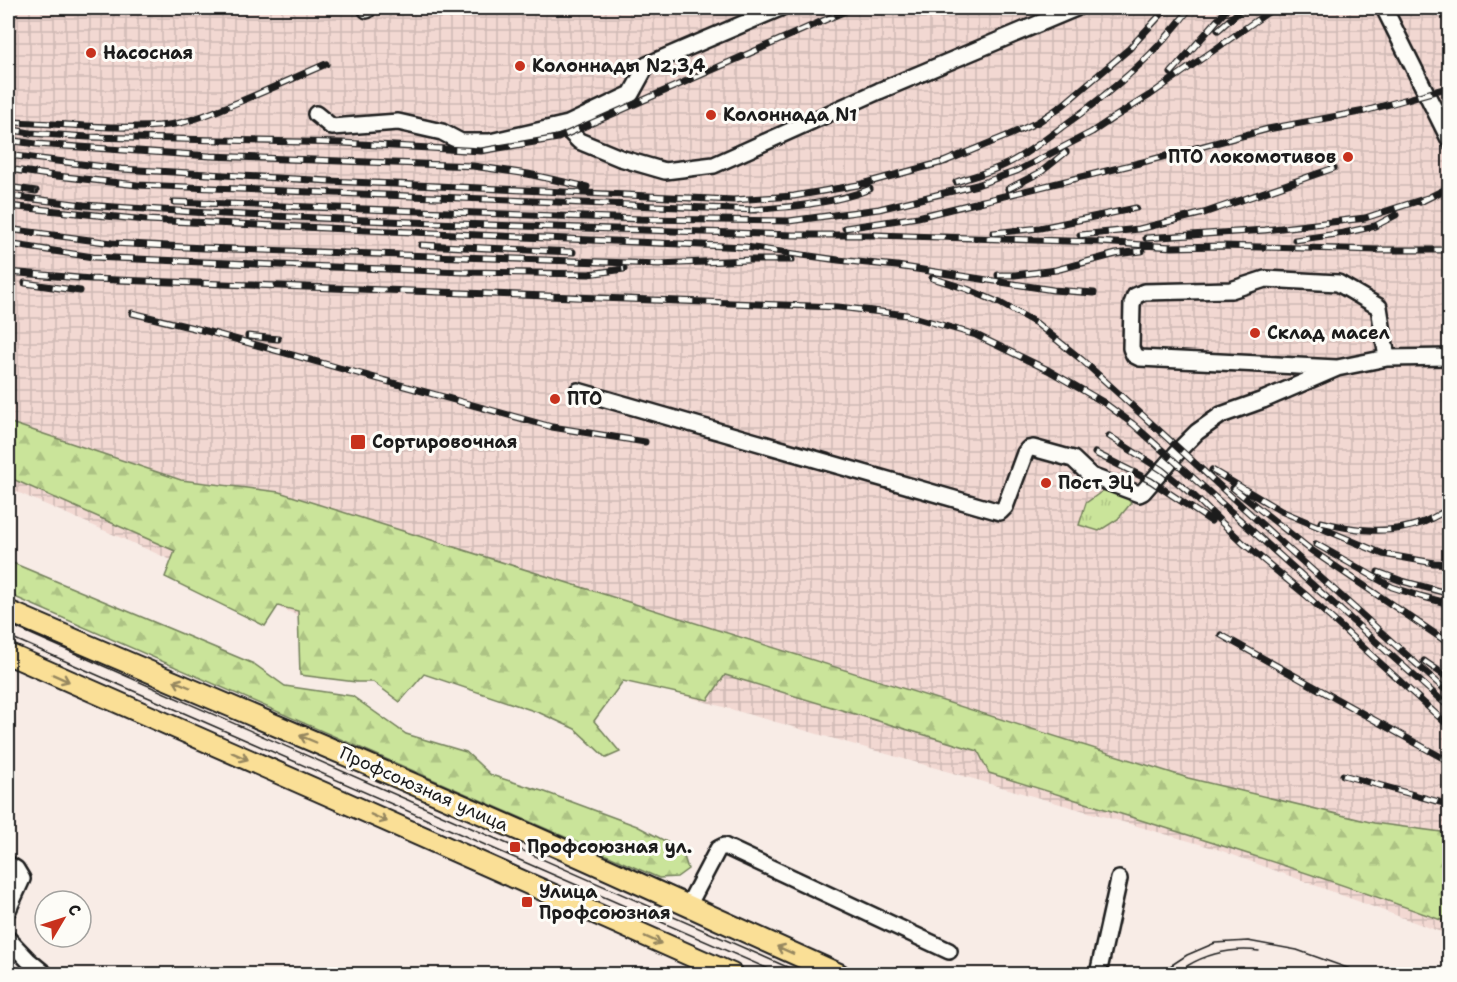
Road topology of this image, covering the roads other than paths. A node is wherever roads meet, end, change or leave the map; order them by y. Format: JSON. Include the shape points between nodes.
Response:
{"nodes":[{"id":1,"x":780,"y":8,"type":"edge"},
{"id":2,"x":1076,"y":8,"type":"edge"},
{"id":3,"x":1384,"y":8,"type":"edge"},
{"id":4,"x":316,"y":114,"type":"dead end"},
{"id":5,"x":568,"y":124,"type":"junction"},
{"id":6,"x":1449,"y":141,"type":"edge"},
{"id":7,"x":1449,"y":357,"type":"edge"},
{"id":8,"x":1387,"y":358,"type":"junction"},
{"id":9,"x":1336,"y":368,"type":"junction"},
{"id":10,"x":578,"y":391,"type":"dead end"},
{"id":11,"x":8,"y":614,"type":"edge"},
{"id":12,"x":8,"y":654,"type":"edge"},
{"id":13,"x":8,"y":864,"type":"edge"},
{"id":14,"x":1119,"y":879,"type":"dead end"},
{"id":15,"x":688,"y":906,"type":"junction"},
{"id":16,"x":8,"y":910,"type":"edge"},
{"id":17,"x":8,"y":939,"type":"edge"},
{"id":18,"x":949,"y":951,"type":"dead end"},
{"id":19,"x":720,"y":972,"type":"edge"},
{"id":20,"x":45,"y":975,"type":"edge"},
{"id":21,"x":838,"y":975,"type":"edge"},
{"id":22,"x":1098,"y":975,"type":"edge"}],
"edges":[{"from":1,"to":5,"type":"lane","via":[[647,65],[631,94]]},
{"from":2,"to":5,"type":"lane","via":[[714,165],[665,171],[579,141]]},
{"from":3,"to":6,"type":"lane"},
{"from":4,"to":5,"type":"lane","via":[[332,127],[398,122],[442,132],[461,142],[490,142]]},
{"from":7,"to":8,"type":"lane"},
{"from":8,"to":9,"type":"lane"},
{"from":8,"to":9,"type":"lane","via":[[1379,308],[1338,283],[1265,279],[1231,290],[1144,292],[1132,304],[1131,348],[1140,358]]},
{"from":9,"to":10,"type":"lane","via":[[1221,415],[1197,432],[1138,494],[1091,476],[1072,458],[1028,449],[1000,512]]},
{"from":15,"to":11,"type":"main road","name":"Профсоюзная улица","one_way":true,"via":[[236,707]]},
{"from":12,"to":19,"type":"main road","one_way":true},
{"from":13,"to":16,"type":"lane","via":[[22,879]]},
{"from":14,"to":22,"type":"lane"},
{"from":15,"to":18,"type":"lane","via":[[718,849],[724,846]]},
{"from":21,"to":15,"type":"main road","name":"Профсоюзная улица","one_way":true},
{"from":17,"to":20,"type":"lane"}]}
